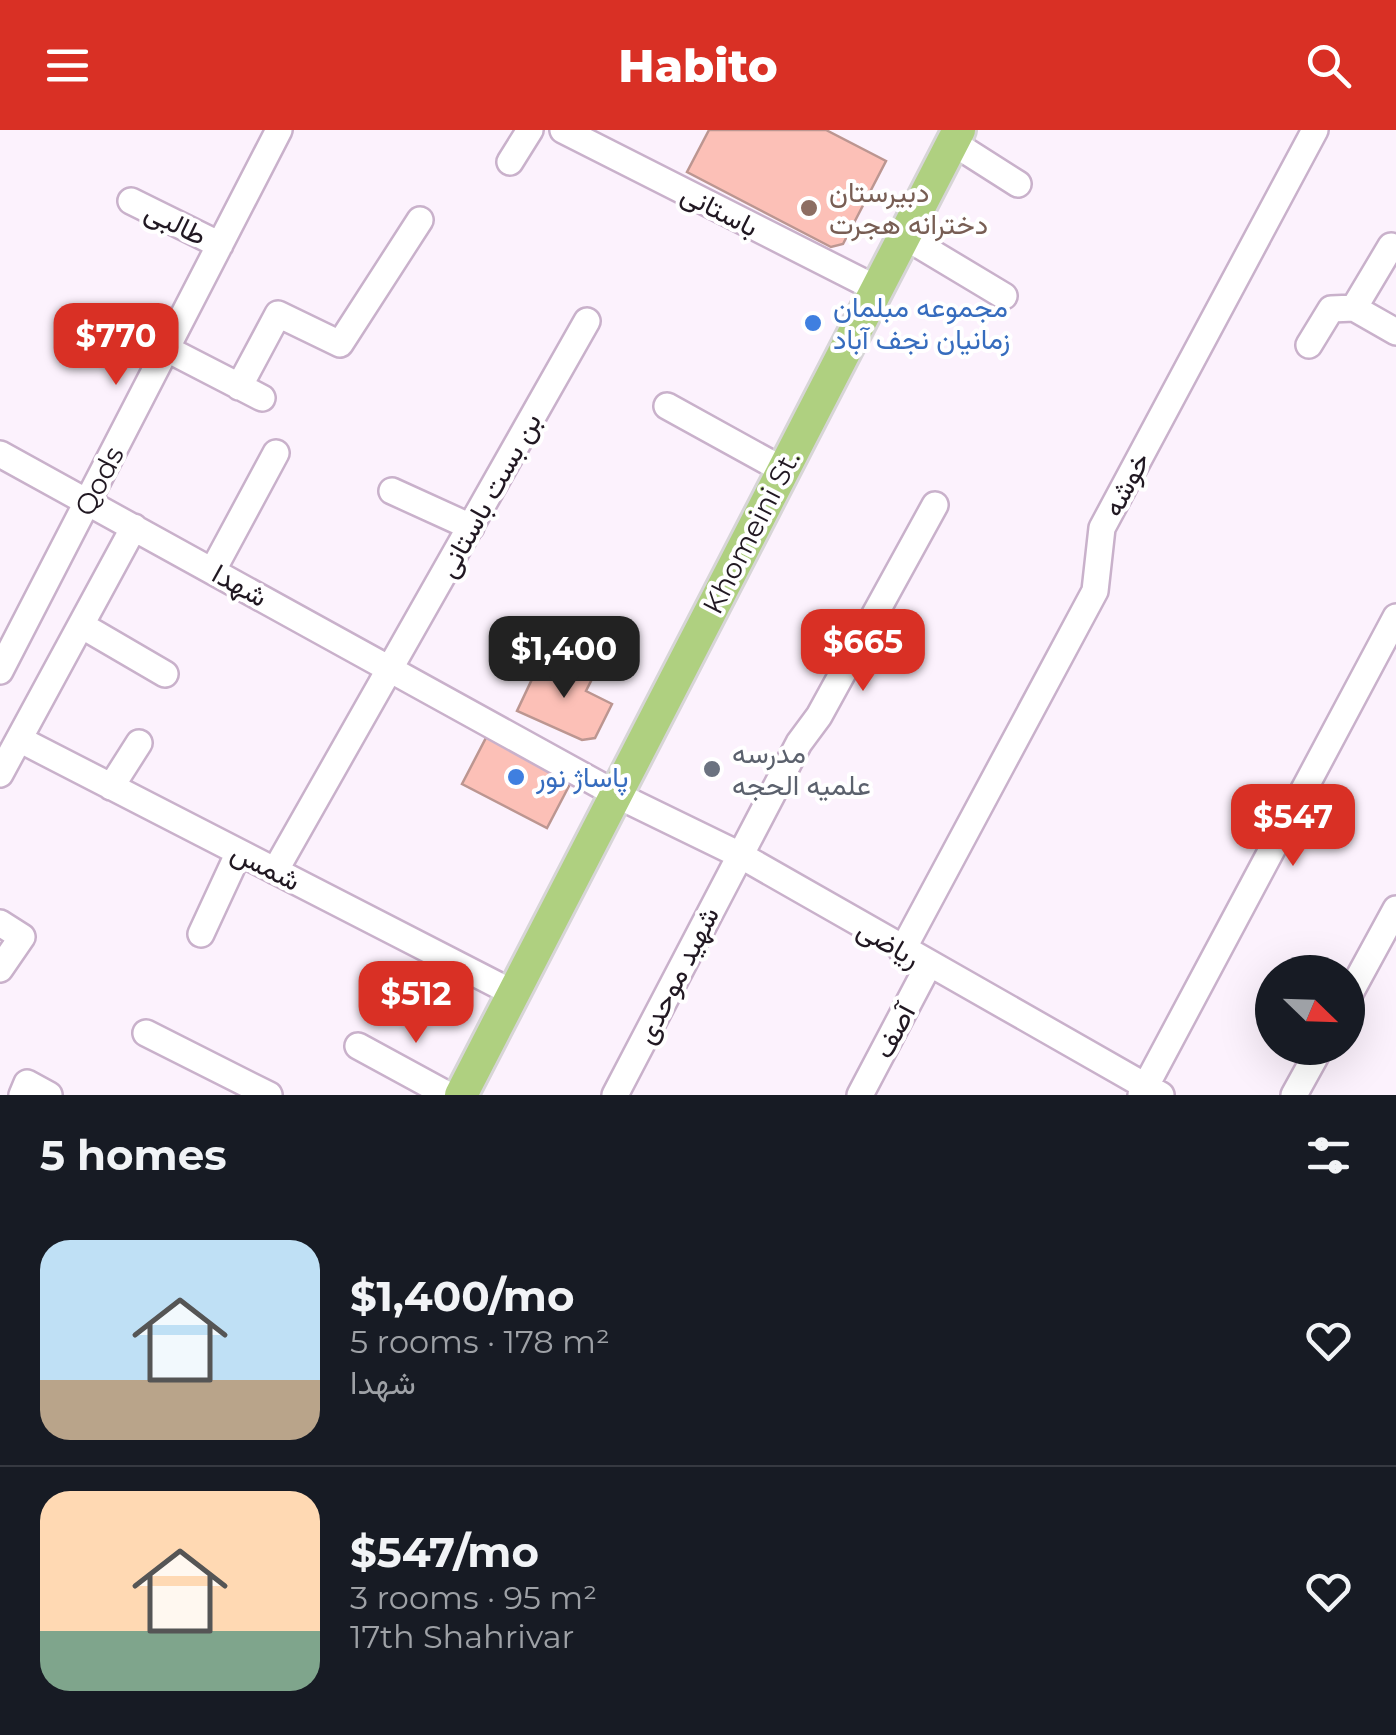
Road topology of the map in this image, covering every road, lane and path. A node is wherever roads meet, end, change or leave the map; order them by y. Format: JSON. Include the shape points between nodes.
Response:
{"nodes":[{"id":1,"x":279,"y":130,"type":"edge"},
{"id":2,"x":530,"y":130,"type":"edge"},
{"id":3,"x":1315,"y":130,"type":"edge"},
{"id":4,"x":578,"y":133,"type":"edge"},
{"id":5,"x":955,"y":136,"type":"edge"},
{"id":6,"x":510,"y":162,"type":"dead end"},
{"id":7,"x":1018,"y":184,"type":"dead end"},
{"id":8,"x":131,"y":202,"type":"dead end"},
{"id":9,"x":420,"y":220,"type":"dead end"},
{"id":10,"x":904,"y":236,"type":"junction"},
{"id":11,"x":220,"y":245,"type":"junction"},
{"id":12,"x":1392,"y":246,"type":"dead end"},
{"id":13,"x":876,"y":289,"type":"junction"},
{"id":14,"x":1004,"y":296,"type":"dead end"},
{"id":15,"x":1354,"y":308,"type":"junction"},
{"id":16,"x":587,"y":322,"type":"dead end"},
{"id":17,"x":1396,"y":332,"type":"edge"},
{"id":18,"x":1308,"y":344,"type":"dead end"},
{"id":19,"x":167,"y":349,"type":"junction"},
{"id":20,"x":667,"y":406,"type":"dead end"},
{"id":21,"x":276,"y":453,"type":"dead end"},
{"id":22,"x":0,"y":454,"type":"edge"},
{"id":23,"x":783,"y":470,"type":"junction"},
{"id":24,"x":392,"y":491,"type":"dead end"},
{"id":25,"x":88,"y":501,"type":"junction"},
{"id":26,"x":935,"y":505,"type":"dead end"},
{"id":27,"x":134,"y":526,"type":"junction"},
{"id":28,"x":472,"y":526,"type":"junction"},
{"id":29,"x":213,"y":570,"type":"junction"},
{"id":30,"x":1396,"y":617,"type":"edge"},
{"id":31,"x":81,"y":625,"type":"junction"},
{"id":32,"x":392,"y":669,"type":"junction"},
{"id":33,"x":0,"y":671,"type":"edge"},
{"id":34,"x":165,"y":674,"type":"dead end"},
{"id":35,"x":19,"y":740,"type":"junction"},
{"id":36,"x":139,"y":743,"type":"dead end"},
{"id":37,"x":0,"y":774,"type":"edge"},
{"id":38,"x":111,"y":786,"type":"junction"},
{"id":39,"x":616,"y":794,"type":"junction"},
{"id":40,"x":238,"y":852,"type":"junction"},
{"id":41,"x":740,"y":856,"type":"junction"},
{"id":42,"x":274,"y":870,"type":"junction"},
{"id":43,"x":1396,"y":908,"type":"edge"},
{"id":44,"x":0,"y":923,"type":"edge"},
{"id":45,"x":201,"y":934,"type":"dead end"},
{"id":46,"x":902,"y":952,"type":"junction"},
{"id":47,"x":928,"y":966,"type":"junction"},
{"id":48,"x":1365,"y":966,"type":"edge"},
{"id":49,"x":0,"y":969,"type":"edge"},
{"id":50,"x":513,"y":993,"type":"junction"},
{"id":51,"x":146,"y":1033,"type":"dead end"},
{"id":52,"x":358,"y":1046,"type":"dead end"},
{"id":53,"x":1311,"y":1065,"type":"edge"},
{"id":54,"x":1149,"y":1092,"type":"edge"},
{"id":55,"x":22,"y":1095,"type":"edge"},
{"id":56,"x":50,"y":1095,"type":"edge"},
{"id":57,"x":270,"y":1095,"type":"edge"},
{"id":58,"x":448,"y":1095,"type":"edge"},
{"id":59,"x":461,"y":1095,"type":"edge"},
{"id":60,"x":615,"y":1095,"type":"edge"},
{"id":61,"x":860,"y":1095,"type":"edge"},
{"id":62,"x":1294,"y":1095,"type":"edge"}],
"edges":[{"from":1,"to":11,"type":"street","name":"Qods"},
{"from":2,"to":6,"type":"street"},
{"from":3,"to":46,"type":"street","name":"خوشه","via":[[1102,528],[1095,591]]},
{"from":4,"to":13,"type":"street","name":"باستانی"},
{"from":5,"to":7,"type":"street"},
{"from":5,"to":10,"type":"main road","name":"Khomeini St."},
{"from":8,"to":11,"type":"street","name":"طالبی"},
{"from":9,"to":19,"type":"street","via":[[340,344],[278,314],[250,393]]},
{"from":10,"to":13,"type":"main road","name":"Khomeini St."},
{"from":10,"to":14,"type":"street"},
{"from":11,"to":19,"type":"street","name":"Qods"},
{"from":12,"to":15,"type":"street"},
{"from":13,"to":23,"type":"main road","name":"Khomeini St."},
{"from":15,"to":17,"type":"street"},
{"from":15,"to":18,"type":"street","via":[[1331,309]]},
{"from":16,"to":28,"type":"street","name":"بن بست باستانی"},
{"from":19,"to":25,"type":"street","name":"Qods"},
{"from":20,"to":23,"type":"street"},
{"from":21,"to":29,"type":"street"},
{"from":22,"to":25,"type":"street","name":"شهدا"},
{"from":23,"to":39,"type":"main road","name":"Khomeini St."},
{"from":24,"to":28,"type":"street"},
{"from":25,"to":27,"type":"street","name":"شهدا"},
{"from":25,"to":33,"type":"street","name":"Qods"},
{"from":26,"to":41,"type":"street","name":"شهید موحدی"},
{"from":27,"to":29,"type":"street","name":"شهدا"},
{"from":27,"to":31,"type":"street"},
{"from":28,"to":32,"type":"street","name":"بن بست باستانی"},
{"from":29,"to":32,"type":"street","name":"شهدا"},
{"from":30,"to":54,"type":"street"},
{"from":31,"to":34,"type":"street"},
{"from":31,"to":35,"type":"street"},
{"from":32,"to":39,"type":"street","name":"شهدا"},
{"from":32,"to":42,"type":"street"},
{"from":35,"to":37,"type":"street"},
{"from":35,"to":38,"type":"street","name":"شمس"},
{"from":36,"to":38,"type":"street"},
{"from":38,"to":40,"type":"street","name":"شمس"},
{"from":39,"to":41,"type":"street","name":"ریاضی"},
{"from":39,"to":50,"type":"main road","name":"Khomeini St."},
{"from":40,"to":42,"type":"street","name":"شمس"},
{"from":40,"to":45,"type":"street"},
{"from":41,"to":46,"type":"street","name":"ریاضی"},
{"from":41,"to":60,"type":"street","name":"شهید موحدی"},
{"from":42,"to":50,"type":"street","name":"شمس"},
{"from":43,"to":48,"type":"street"},
{"from":44,"to":49,"type":"street","via":[[22,937]]},
{"from":46,"to":47,"type":"street","name":"ریاضی"},
{"from":47,"to":54,"type":"street","name":"ریاضی"},
{"from":47,"to":61,"type":"street","name":"آصف"},
{"from":50,"to":59,"type":"main road","name":"Khomeini St."},
{"from":51,"to":57,"type":"street"},
{"from":52,"to":58,"type":"street"},
{"from":53,"to":62,"type":"street"},
{"from":55,"to":56,"type":"street","via":[[27,1083]]}]}
